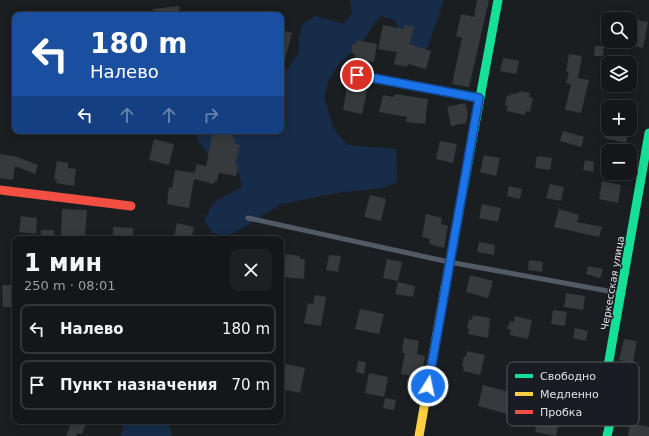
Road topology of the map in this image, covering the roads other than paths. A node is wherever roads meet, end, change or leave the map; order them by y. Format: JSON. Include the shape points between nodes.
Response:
{"nodes":[{"id":1,"x":498,"y":0,"type":"edge"},
{"id":2,"x":357,"y":75,"type":"dead end"},
{"id":3,"x":479,"y":98,"type":"junction"},
{"id":4,"x":649,"y":133,"type":"edge"},
{"id":5,"x":0,"y":190,"type":"edge"},
{"id":6,"x":131,"y":206,"type":"dead end"},
{"id":7,"x":248,"y":218,"type":"dead end"},
{"id":8,"x":449,"y":262,"type":"junction"},
{"id":9,"x":620,"y":294,"type":"junction"},
{"id":10,"x":609,"y":362,"type":"edge"},
{"id":11,"x":609,"y":426,"type":"edge"},
{"id":12,"x":419,"y":436,"type":"edge"},
{"id":13,"x":607,"y":436,"type":"edge"}],
"edges":[{"from":1,"to":3,"type":"street"},
{"from":2,"to":3,"type":"lane"},
{"from":3,"to":8,"type":"street"},
{"from":4,"to":9,"type":"street","name":"Черкесская улица"},
{"from":5,"to":6,"type":"street"},
{"from":7,"to":8,"type":"lane"},
{"from":8,"to":9,"type":"lane"},
{"from":8,"to":12,"type":"street"},
{"from":9,"to":10,"type":"street","name":"Черкесская улица"},
{"from":11,"to":13,"type":"street","name":"Черкесская улица"}]}
